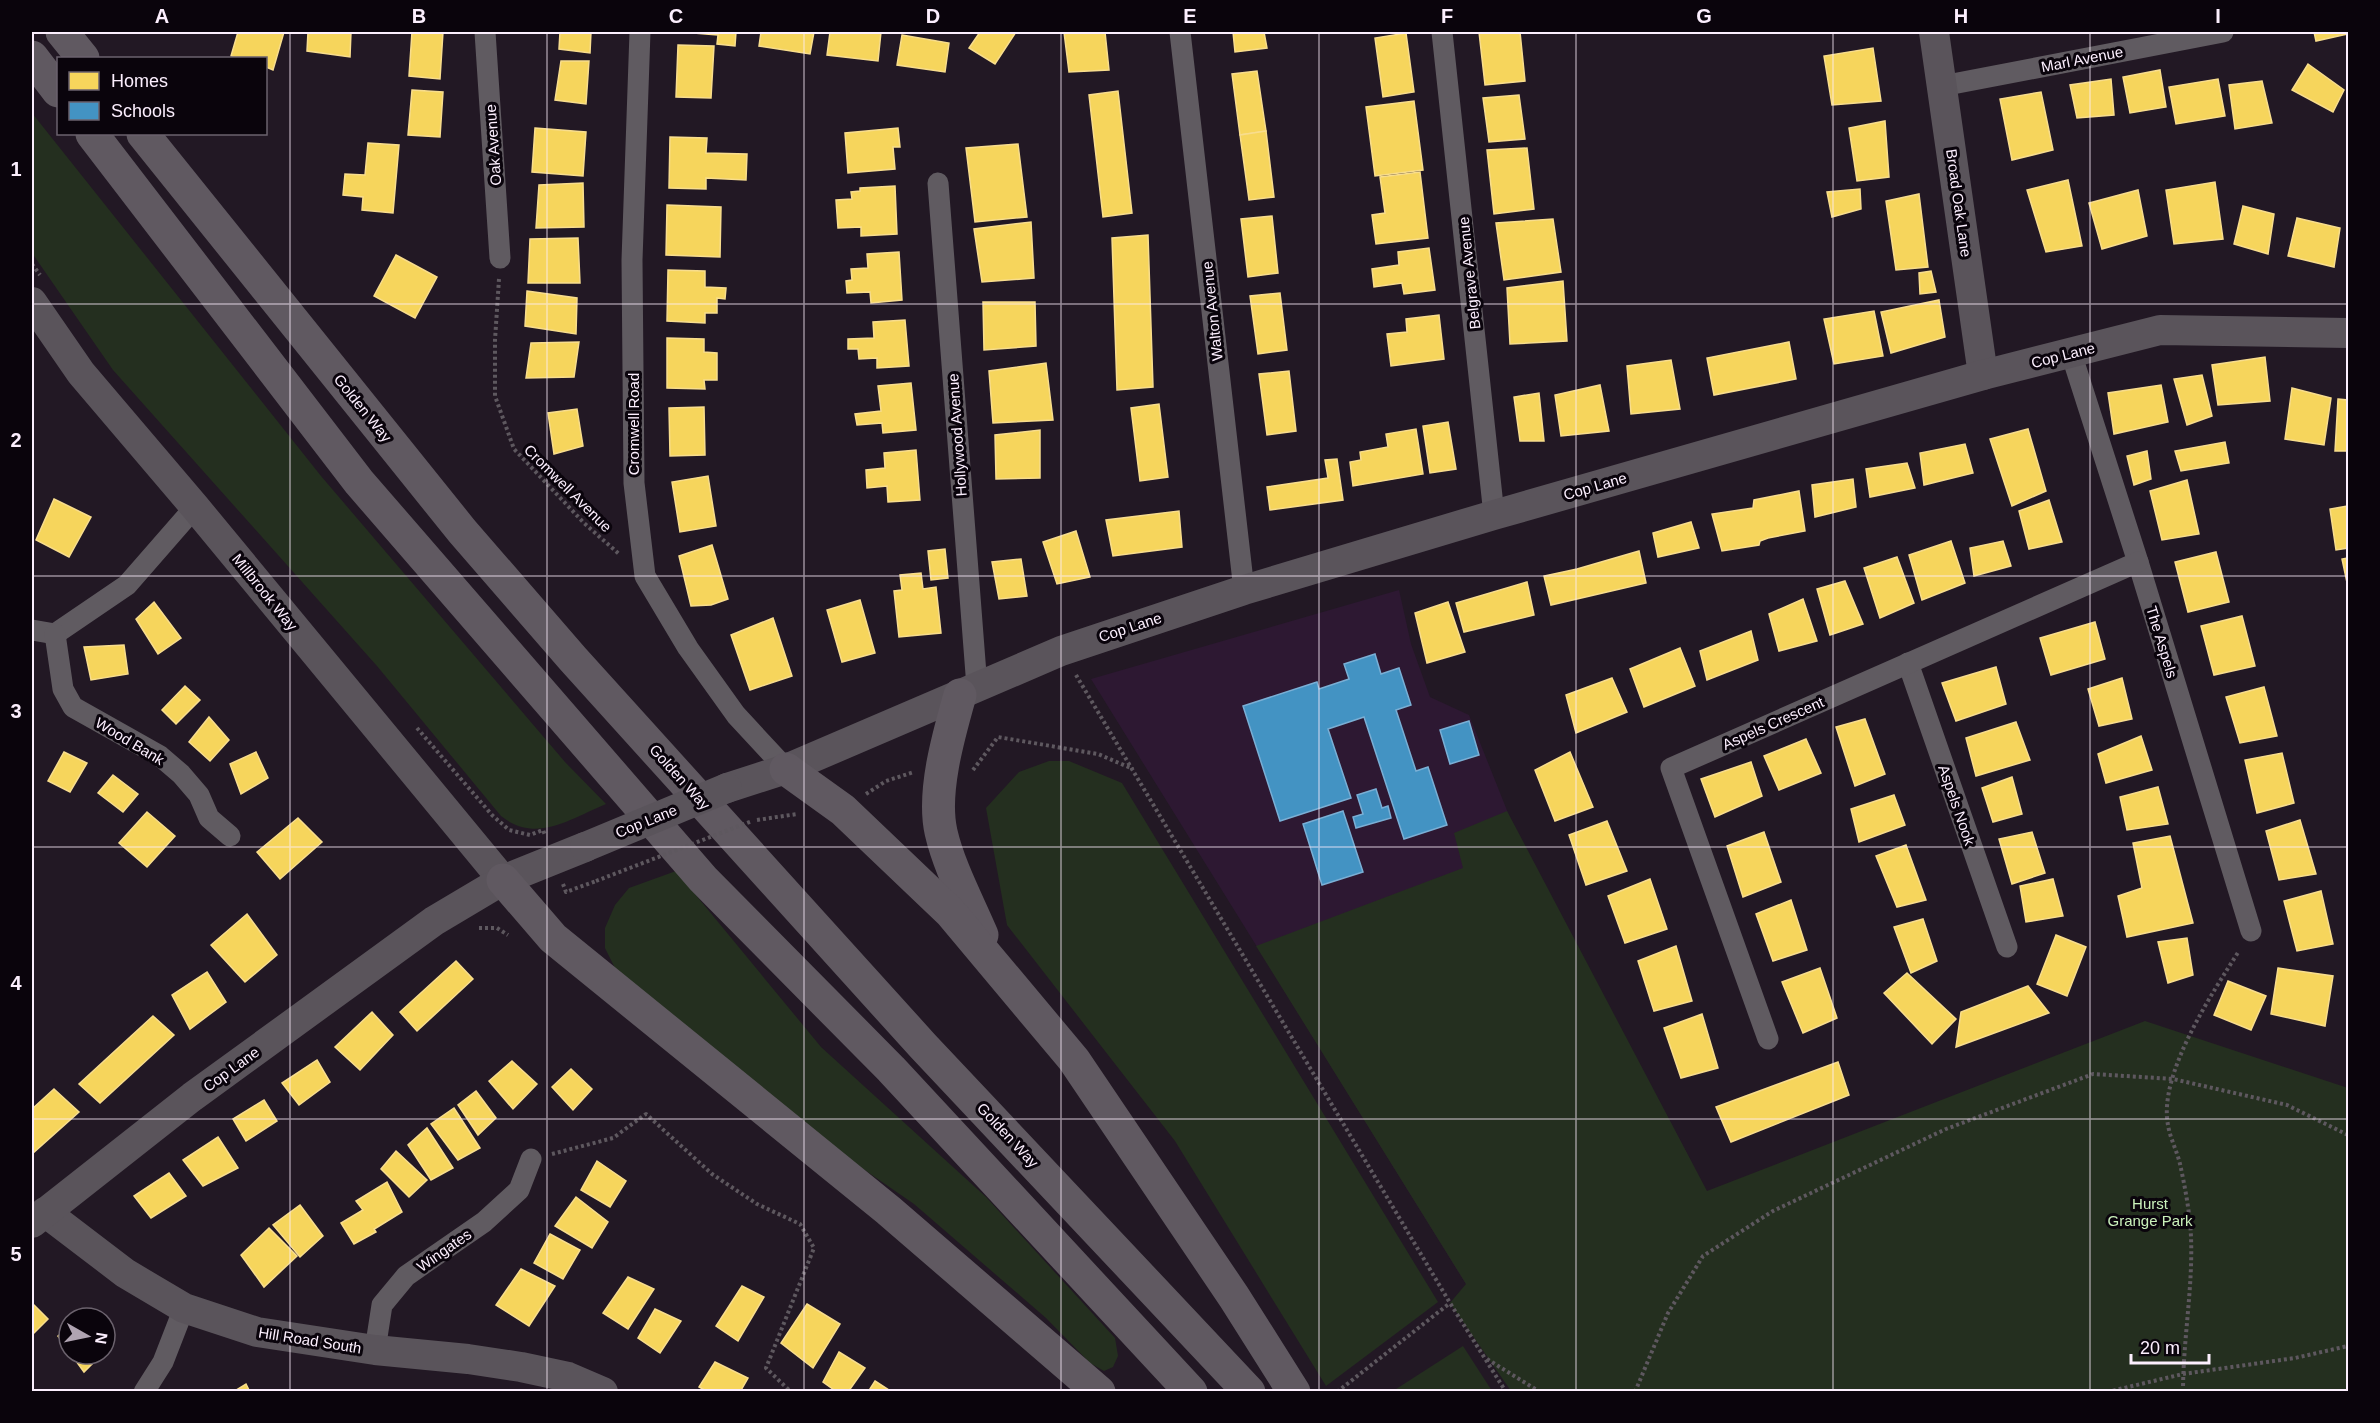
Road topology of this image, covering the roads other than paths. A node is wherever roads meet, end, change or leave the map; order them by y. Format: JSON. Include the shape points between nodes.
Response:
{"nodes":[{"id":1,"x":62,"y":32,"type":"edge"},
{"id":2,"x":485,"y":32,"type":"edge"},
{"id":3,"x":640,"y":32,"type":"edge"},
{"id":4,"x":1180,"y":32,"type":"edge"},
{"id":5,"x":1442,"y":32,"type":"edge"},
{"id":6,"x":1934,"y":32,"type":"edge"},
{"id":7,"x":2223,"y":32,"type":"edge"},
{"id":8,"x":32,"y":57,"type":"edge"},
{"id":9,"x":82,"y":57,"type":"edge"},
{"id":10,"x":1942,"y":86,"type":"junction"},
{"id":11,"x":57,"y":90,"type":"edge"},
{"id":12,"x":93,"y":135,"type":"edge"},
{"id":13,"x":144,"y":135,"type":"edge"},
{"id":14,"x":938,"y":183,"type":"dead end"},
{"id":15,"x":500,"y":258,"type":"road end"},
{"id":16,"x":32,"y":302,"type":"edge"},
{"id":17,"x":2349,"y":333,"type":"edge"},
{"id":18,"x":2071,"y":353,"type":"junction"},
{"id":19,"x":1983,"y":375,"type":"junction"},
{"id":20,"x":195,"y":507,"type":"junction"},
{"id":21,"x":1494,"y":515,"type":"junction"},
{"id":22,"x":2138,"y":562,"type":"junction"},
{"id":23,"x":1244,"y":590,"type":"junction"},
{"id":24,"x":32,"y":630,"type":"edge"},
{"id":25,"x":55,"y":634,"type":"junction"},
{"id":26,"x":1908,"y":663,"type":"junction"},
{"id":27,"x":968,"y":691,"type":"junction"},
{"id":28,"x":786,"y":769,"type":"junction"},
{"id":29,"x":230,"y":836,"type":"dead end"},
{"id":30,"x":502,"y":880,"type":"junction"},
{"id":31,"x":2250,"y":932,"type":"road end"},
{"id":32,"x":2007,"y":947,"type":"dead end"},
{"id":33,"x":996,"y":967,"type":"junction"},
{"id":34,"x":1768,"y":1039,"type":"dead end"},
{"id":35,"x":531,"y":1159,"type":"road end"},
{"id":36,"x":36,"y":1211,"type":"edge"},
{"id":37,"x":184,"y":1308,"type":"junction"},
{"id":38,"x":375,"y":1350,"type":"junction"},
{"id":39,"x":565,"y":1384,"type":"edge"},
{"id":40,"x":144,"y":1392,"type":"edge"},
{"id":41,"x":603,"y":1392,"type":"edge"},
{"id":42,"x":1099,"y":1392,"type":"edge"},
{"id":43,"x":1191,"y":1392,"type":"edge"},
{"id":44,"x":1249,"y":1392,"type":"edge"},
{"id":45,"x":1294,"y":1392,"type":"edge"}],
"edges":[{"from":1,"to":9,"type":"highway"},
{"from":2,"to":15,"type":"street","name":"Oak Avenue"},
{"from":3,"to":28,"type":"street","name":"Cromwell Road","via":[[632,318],[634,483],[645,576],[688,648],[736,715]]},
{"from":4,"to":23,"type":"street","name":"Walton Avenue"},
{"from":5,"to":21,"type":"street","name":"Belgrave Avenue"},
{"from":6,"to":10,"type":"street","name":"Broad Oak Lane"},
{"from":7,"to":10,"type":"street","name":"Marl Avenue"},
{"from":8,"to":11,"type":"highway"},
{"from":10,"to":19,"type":"street","name":"Broad Oak Lane"},
{"from":12,"to":43,"type":"highway","via":[[359,482],[703,879],[891,1069]]},
{"from":13,"to":44,"type":"highway","name":"Golden Way","via":[[462,531],[573,659],[923,1046]]},
{"from":14,"to":27,"type":"street","name":"Hollywood Avenue"},
{"from":16,"to":20,"type":"street","name":"Millbrook Way","via":[[81,374]]},
{"from":17,"to":18,"type":"street","name":"Cop Lane","via":[[2160,330]]},
{"from":18,"to":19,"type":"street","name":"Cop Lane"},
{"from":18,"to":22,"type":"street","name":"The Aspels"},
{"from":19,"to":21,"type":"street","name":"Cop Lane"},
{"from":20,"to":25,"type":"street","via":[[127,585]]},
{"from":20,"to":30,"type":"street","name":"Millbrook Way"},
{"from":21,"to":23,"type":"street","name":"Cop Lane"},
{"from":22,"to":26,"type":"street","name":"Aspels Crescent"},
{"from":22,"to":31,"type":"street","name":"The Aspels"},
{"from":23,"to":27,"type":"street","name":"Cop Lane","via":[[1061,651]]},
{"from":24,"to":25,"type":"street"},
{"from":25,"to":29,"type":"street","name":"Wood Bank","via":[[63,689],[73,706],[160,756],[199,795],[209,819]]},
{"from":26,"to":32,"type":"street","name":"Aspels Nook"},
{"from":26,"to":34,"type":"street","name":"Aspels Crescent","via":[[1671,768]]},
{"from":27,"to":28,"type":"street","name":"Cop Lane"},
{"from":27,"to":33,"type":"highway","via":[[946,744],[939,797],[941,831]]},
{"from":28,"to":30,"type":"street","name":"Cop Lane","bridge":true,"via":[[728,788]]},
{"from":28,"to":33,"type":"highway","via":[[843,810],[950,912]]},
{"from":30,"to":36,"type":"street","name":"Cop Lane","via":[[434,921]]},
{"from":30,"to":42,"type":"highway","via":[[553,938],[888,1210]]},
{"from":33,"to":45,"type":"highway","via":[[1074,1060]]},
{"from":35,"to":38,"type":"street","name":"Wingates","via":[[519,1190],[484,1222],[406,1276],[382,1305]]},
{"from":36,"to":37,"type":"street","name":"Hill Road South","via":[[125,1273]]},
{"from":37,"to":38,"type":"street","name":"Hill Road South","via":[[257,1332]]},
{"from":37,"to":40,"type":"street","via":[[163,1362]]},
{"from":38,"to":39,"type":"street","name":"Hill Road South","via":[[468,1359]]},
{"from":39,"to":41,"type":"street","name":"Hill Road South"}]}
